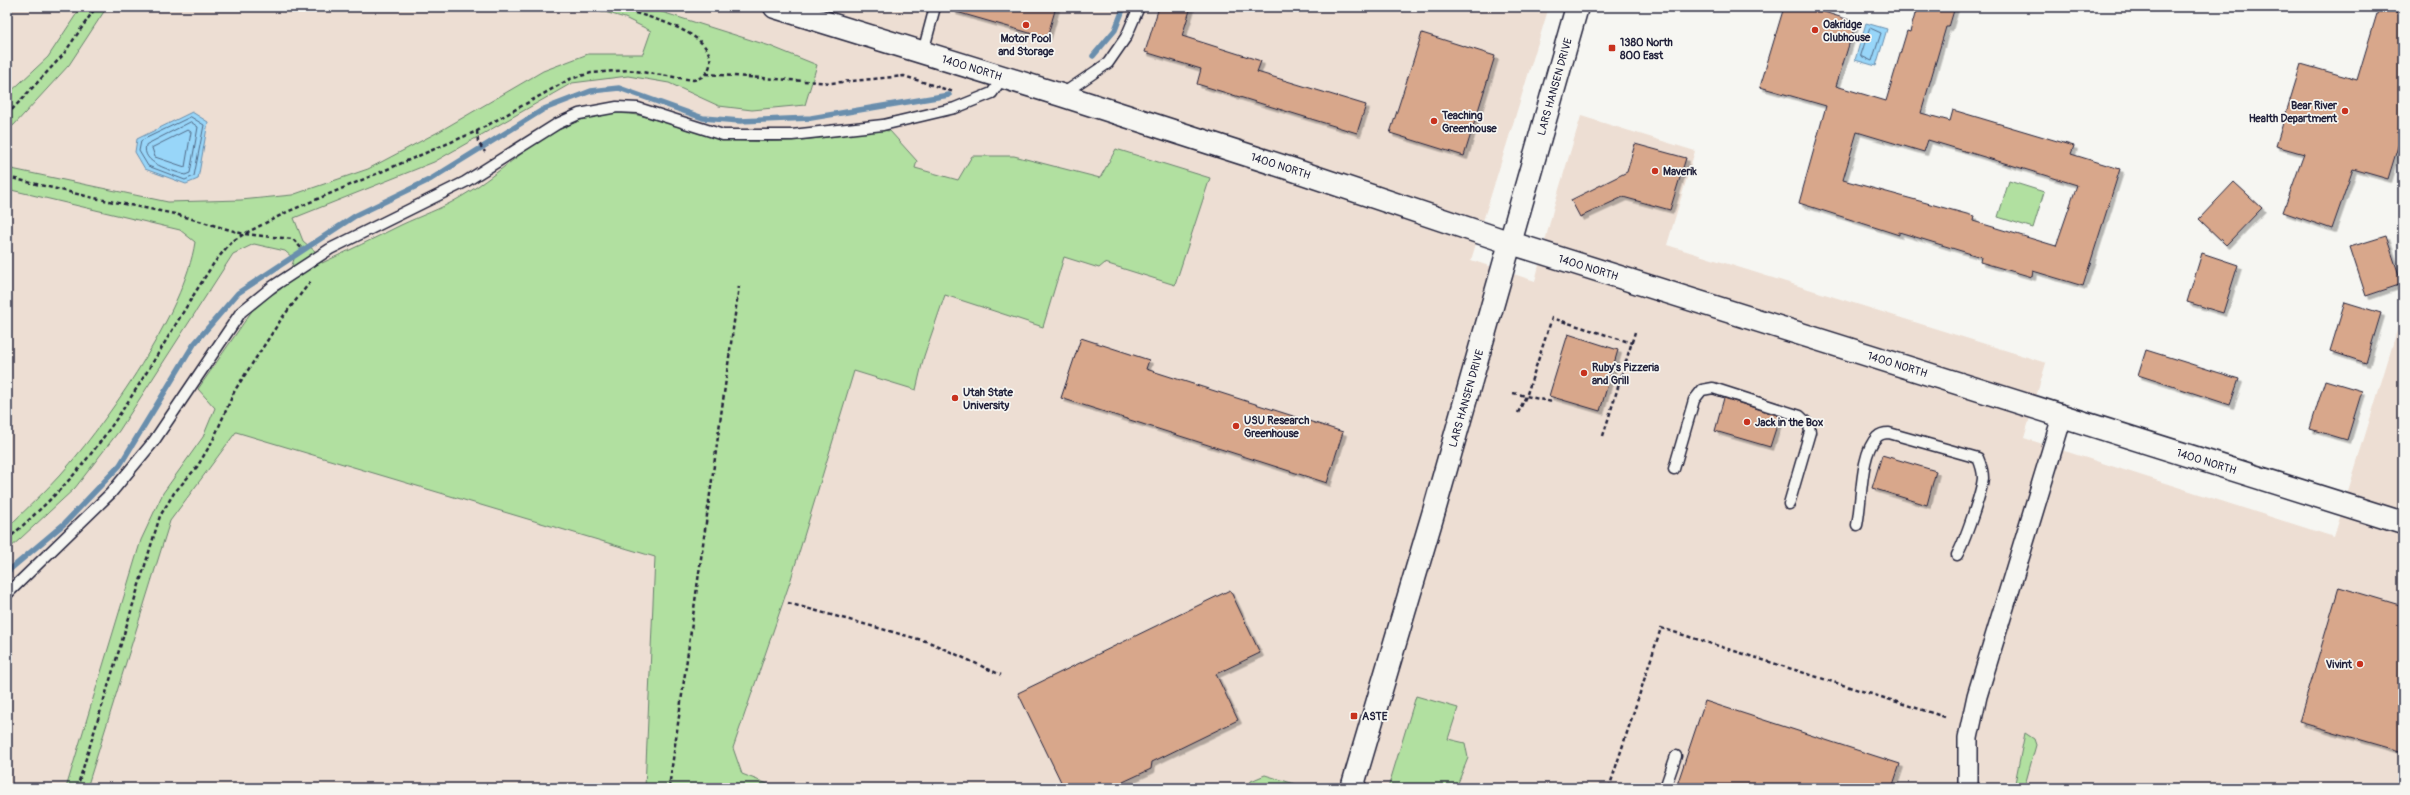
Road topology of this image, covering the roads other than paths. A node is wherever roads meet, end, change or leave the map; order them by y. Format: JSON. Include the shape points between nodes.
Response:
{"nodes":[{"id":1,"x":775,"y":7,"type":"edge"},
{"id":2,"x":935,"y":7,"type":"edge"},
{"id":3,"x":1139,"y":7,"type":"edge"},
{"id":4,"x":1577,"y":7,"type":"edge"},
{"id":5,"x":923,"y":52,"type":"junction"},
{"id":6,"x":1003,"y":77,"type":"junction"},
{"id":7,"x":1061,"y":95,"type":"junction"},
{"id":8,"x":1511,"y":243,"type":"junction"},
{"id":9,"x":2062,"y":417,"type":"junction"},
{"id":10,"x":1674,"y":469,"type":"dead end"},
{"id":11,"x":1789,"y":504,"type":"dead end"},
{"id":12,"x":2403,"y":523,"type":"edge"},
{"id":13,"x":1857,"y":525,"type":"dead end"},
{"id":14,"x":1957,"y":555,"type":"dead end"},
{"id":15,"x":7,"y":594,"type":"edge"},
{"id":16,"x":1676,"y":756,"type":"dead end"},
{"id":17,"x":1352,"y":788,"type":"edge"},
{"id":18,"x":1665,"y":788,"type":"edge"},
{"id":19,"x":1968,"y":788,"type":"edge"}],
"edges":[{"from":1,"to":5,"type":"main road","name":"1400 NORTH"},
{"from":2,"to":5,"type":"lane"},
{"from":3,"to":7,"type":"lane","via":[[1126,37],[1108,63]]},
{"from":4,"to":8,"type":"main road","name":"LARS HANSEN DRIVE"},
{"from":5,"to":6,"type":"main road","name":"1400 NORTH"},
{"from":6,"to":7,"type":"main road","name":"1400 NORTH"},
{"from":6,"to":15,"type":"lane","via":[[992,93],[955,108],[883,125],[792,135],[723,135],[638,108],[617,106],[579,114],[557,124],[465,182],[310,258],[241,312],[154,441],[111,493]]},
{"from":7,"to":8,"type":"main road","name":"1400 NORTH"},
{"from":8,"to":9,"type":"main road","name":"1400 NORTH"},
{"from":8,"to":17,"type":"main road","name":"LARS HANSEN DRIVE"},
{"from":9,"to":12,"type":"main road","name":"1400 NORTH"},
{"from":9,"to":19,"type":"street","via":[[1977,696],[1968,738]]},
{"from":10,"to":11,"type":"lane","via":[[1694,400],[1702,390],[1713,388],[1800,416],[1809,425],[1810,432]]},
{"from":13,"to":14,"type":"lane","via":[[1862,501],[1860,481],[1872,442],[1878,435],[1889,433],[1978,458],[1983,480]]},
{"from":16,"to":18,"type":"lane"}]}
